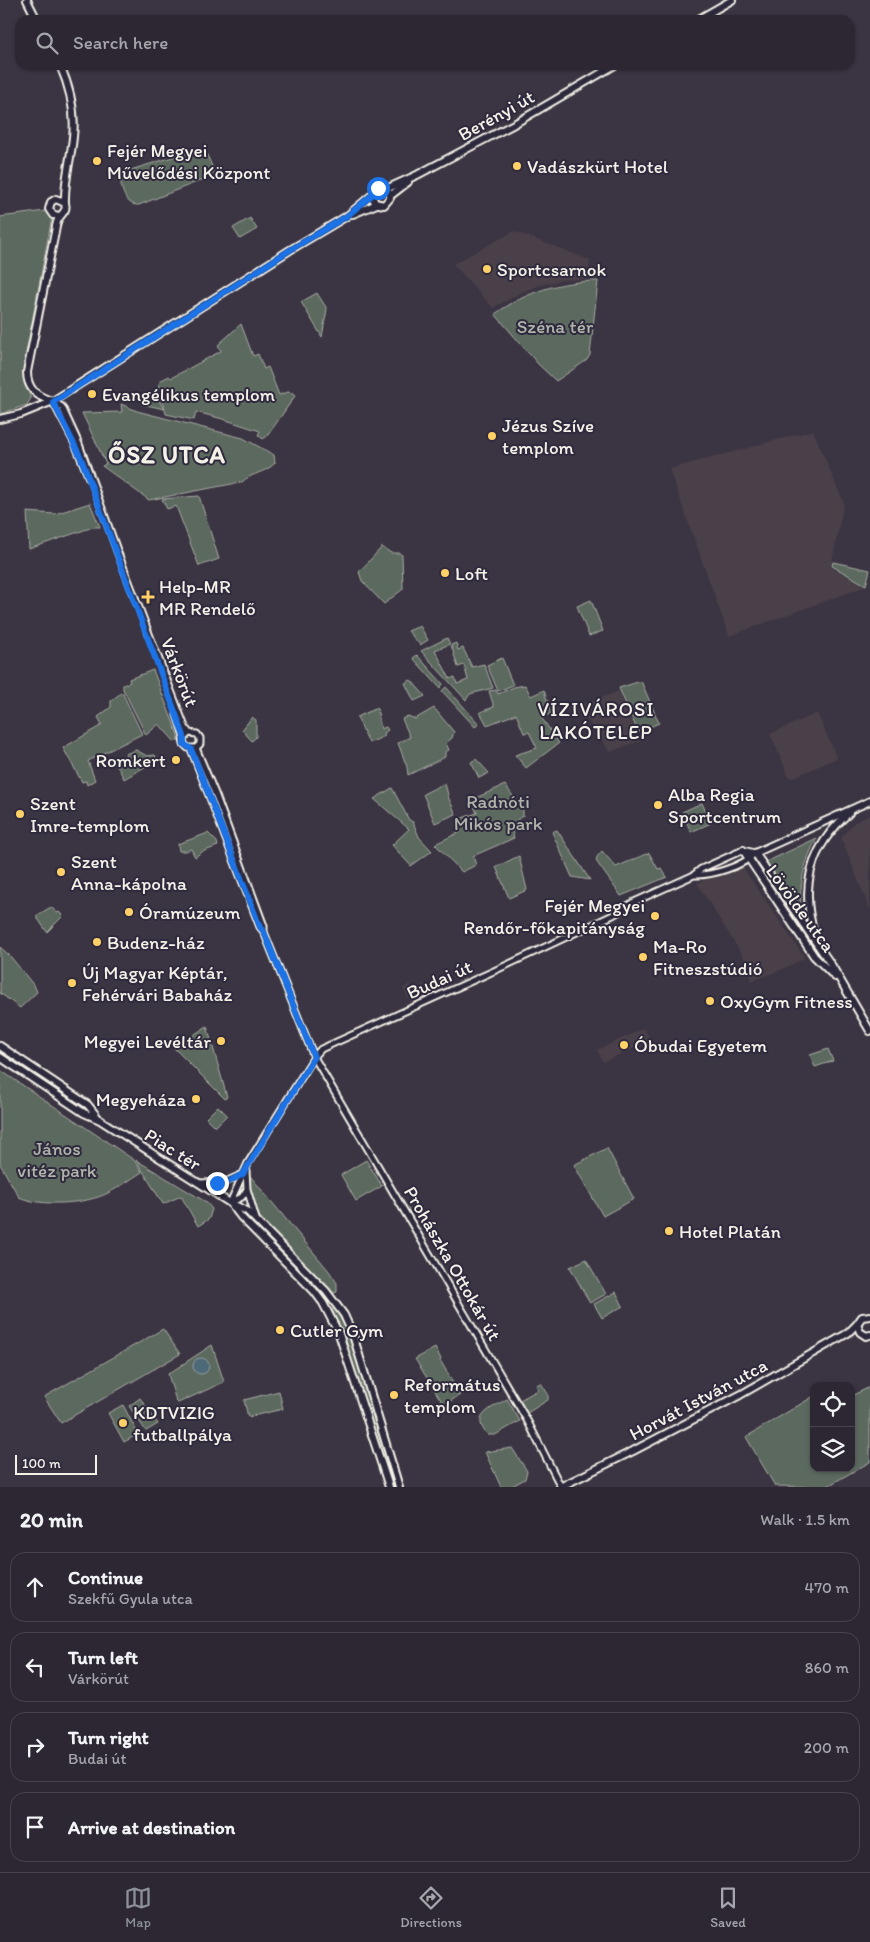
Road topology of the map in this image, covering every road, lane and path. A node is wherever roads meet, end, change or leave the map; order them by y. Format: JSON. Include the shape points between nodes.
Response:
{"nodes":[{"id":1,"x":28,"y":0,"type":"edge"},
{"id":2,"x":732,"y":0,"type":"edge"},
{"id":3,"x":36,"y":15,"type":"edge"},
{"id":4,"x":705,"y":15,"type":"edge"},
{"id":5,"x":62,"y":70,"type":"edge"},
{"id":6,"x":607,"y":70,"type":"edge"},
{"id":7,"x":417,"y":175,"type":"junction"},
{"id":8,"x":65,"y":187,"type":"junction"},
{"id":9,"x":386,"y":189,"type":"junction"},
{"id":10,"x":372,"y":195,"type":"junction"},
{"id":11,"x":390,"y":196,"type":"junction"},
{"id":12,"x":56,"y":200,"type":"junction"},
{"id":13,"x":65,"y":202,"type":"junction"},
{"id":14,"x":377,"y":204,"type":"junction"},
{"id":15,"x":56,"y":216,"type":"junction"},
{"id":16,"x":347,"y":216,"type":"junction"},
{"id":17,"x":53,"y":402,"type":"junction"},
{"id":18,"x":0,"y":419,"type":"edge"},
{"id":19,"x":187,"y":734,"type":"junction"},
{"id":20,"x":193,"y":749,"type":"junction"},
{"id":21,"x":870,"y":801,"type":"edge"},
{"id":22,"x":853,"y":809,"type":"junction"},
{"id":23,"x":743,"y":850,"type":"junction"},
{"id":24,"x":754,"y":853,"type":"junction"},
{"id":25,"x":749,"y":860,"type":"junction"},
{"id":26,"x":694,"y":875,"type":"junction"},
{"id":27,"x":819,"y":948,"type":"junction"},
{"id":28,"x":839,"y":981,"type":"junction"},
{"id":29,"x":870,"y":1031,"type":"edge"},
{"id":30,"x":0,"y":1046,"type":"edge"},
{"id":31,"x":0,"y":1056,"type":"edge"},
{"id":32,"x":314,"y":1057,"type":"junction"},
{"id":33,"x":100,"y":1120,"type":"junction"},
{"id":34,"x":247,"y":1167,"type":"junction"},
{"id":35,"x":243,"y":1174,"type":"junction"},
{"id":36,"x":199,"y":1183,"type":"junction"},
{"id":37,"x":247,"y":1189,"type":"junction"},
{"id":38,"x":230,"y":1203,"type":"junction"},
{"id":39,"x":256,"y":1219,"type":"junction"},
{"id":40,"x":870,"y":1316,"type":"edge"},
{"id":41,"x":857,"y":1324,"type":"junction"},
{"id":42,"x":860,"y":1332,"type":"junction"},
{"id":43,"x":848,"y":1333,"type":"junction"},
{"id":44,"x":870,"y":1335,"type":"edge"},
{"id":45,"x":389,"y":1487,"type":"edge"},
{"id":46,"x":399,"y":1487,"type":"edge"},
{"id":47,"x":561,"y":1487,"type":"edge"}],
"edges":[{"from":1,"to":3,"type":"main road"},
{"from":2,"to":4,"type":"main road"},
{"from":5,"to":8,"type":"main road","via":[[74,110],[73,142]]},
{"from":6,"to":7,"type":"main road","name":"Berényi út"},
{"from":7,"to":9,"type":"main road","name":"Berényi út"},
{"from":7,"to":11,"type":"main road","name":"Berényi út"},
{"from":8,"to":12,"type":"main road"},
{"from":8,"to":13,"type":"main road"},
{"from":9,"to":10,"type":"main road","name":"Berényi út","via":[[378,188]]},
{"from":9,"to":11,"type":"main road"},
{"from":10,"to":14,"type":"main road"},
{"from":10,"to":16,"type":"main road"},
{"from":11,"to":14,"type":"main road","name":"Berényi út","via":[[386,204]]},
{"from":12,"to":13,"type":"main road"},
{"from":12,"to":15,"type":"main road","via":[[49,206]]},
{"from":13,"to":15,"type":"main road","via":[[64,213]]},
{"from":14,"to":16,"type":"main road"},
{"from":15,"to":17,"type":"main road","via":[[27,378],[32,391]]},
{"from":16,"to":17,"type":"main road"},
{"from":17,"to":18,"type":"main road"},
{"from":17,"to":19,"type":"street","name":"Várkörút","via":[[81,458]]},
{"from":19,"to":20,"type":"street","name":"Várkörút","via":[[184,744]]},
{"from":19,"to":20,"type":"street","name":"Várkörút","via":[[197,734],[200,738],[200,744]]},
{"from":20,"to":32,"type":"street","name":"Várkörút","via":[[260,927]]},
{"from":21,"to":22,"type":"main road"},
{"from":22,"to":24,"type":"main road"},
{"from":22,"to":27,"type":"main road","name":"Lövölde utca","via":[[828,835],[810,870],[808,905]]},
{"from":23,"to":24,"type":"street"},
{"from":23,"to":25,"type":"main road","name":"Lövölde utca"},
{"from":23,"to":26,"type":"street","name":"Budai út"},
{"from":24,"to":25,"type":"street"},
{"from":24,"to":27,"type":"main road","name":"Lövölde utca"},
{"from":25,"to":26,"type":"street","name":"Budai út","via":[[704,876]]},
{"from":25,"to":28,"type":"main road","name":"Lövölde utca","via":[[814,956]]},
{"from":26,"to":32,"type":"street","name":"Budai út","via":[[507,965],[322,1048]]},
{"from":27,"to":28,"type":"main road","name":"Lövölde utca"},
{"from":28,"to":29,"type":"main road","name":"Lövölde utca"},
{"from":30,"to":33,"type":"main road","name":"Piac tér","via":[[88,1105]]},
{"from":31,"to":33,"type":"main road","name":"Piac tér","via":[[84,1113]]},
{"from":32,"to":34,"type":"street","name":"Budai út"},
{"from":32,"to":47,"type":"street","name":"Prohászka Ottokár út","via":[[528,1422]]},
{"from":33,"to":36,"type":"main road","name":"Piac tér"},
{"from":34,"to":35,"type":"street","name":"Budai út"},
{"from":34,"to":37,"type":"street"},
{"from":35,"to":36,"type":"street","via":[[225,1182]]},
{"from":35,"to":38,"type":"street","name":"Budai út"},
{"from":36,"to":38,"type":"main road","name":"Piac tér"},
{"from":37,"to":38,"type":"street","via":[[242,1197]]},
{"from":37,"to":39,"type":"street"},
{"from":38,"to":39,"type":"main road","name":"Piac tér"},
{"from":38,"to":45,"type":"main road","via":[[323,1303],[339,1334]]},
{"from":39,"to":46,"type":"main road","name":"Piac tér","via":[[340,1308],[353,1335]]},
{"from":40,"to":41,"type":"main road","name":"Horvát István utca","via":[[862,1317]]},
{"from":41,"to":42,"type":"main road"},
{"from":41,"to":43,"type":"main road","name":"Horvát István utca"},
{"from":42,"to":43,"type":"main road","name":"Horvát István utca"},
{"from":42,"to":44,"type":"main road"},
{"from":43,"to":47,"type":"main road","name":"Horvát István utca","via":[[724,1404]]}]}
